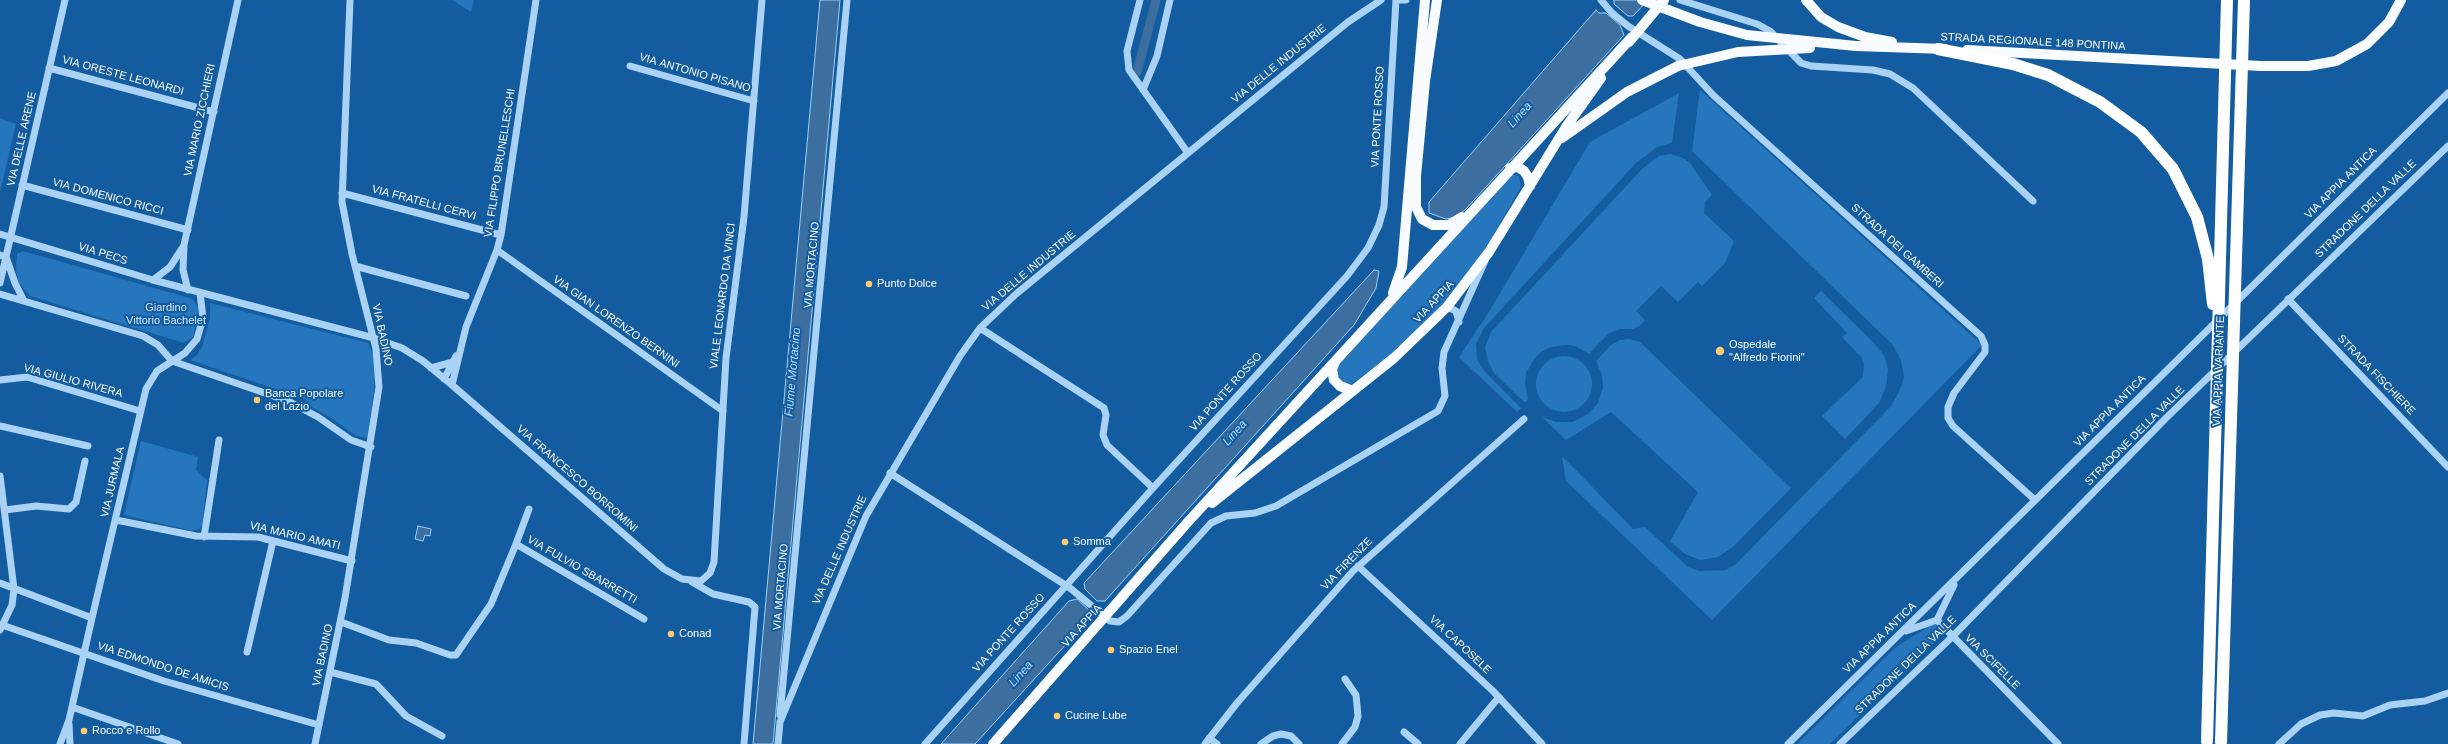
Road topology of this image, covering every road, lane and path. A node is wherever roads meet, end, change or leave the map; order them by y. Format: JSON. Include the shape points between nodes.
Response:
{"nodes":[{"id":1,"x":65,"y":0,"type":"edge"},
{"id":2,"x":238,"y":0,"type":"edge"},
{"id":3,"x":350,"y":0,"type":"edge"},
{"id":4,"x":536,"y":0,"type":"edge"},
{"id":5,"x":762,"y":0,"type":"edge"},
{"id":6,"x":847,"y":0,"type":"edge"},
{"id":7,"x":1140,"y":0,"type":"edge"},
{"id":8,"x":1170,"y":0,"type":"edge"},
{"id":9,"x":1381,"y":0,"type":"edge"},
{"id":10,"x":1396,"y":0,"type":"edge"},
{"id":11,"x":1406,"y":0,"type":"edge"},
{"id":12,"x":1425,"y":0,"type":"edge"},
{"id":13,"x":1437,"y":0,"type":"edge"},
{"id":14,"x":1642,"y":0,"type":"edge"},
{"id":15,"x":1664,"y":0,"type":"edge"},
{"id":16,"x":1680,"y":0,"type":"edge"},
{"id":17,"x":1806,"y":0,"type":"edge"},
{"id":18,"x":2227,"y":0,"type":"edge"},
{"id":19,"x":2244,"y":0,"type":"edge"},
{"id":20,"x":2401,"y":0,"type":"edge"},
{"id":21,"x":1602,"y":2,"type":"edge"},
{"id":22,"x":1632,"y":32,"type":"junction"},
{"id":23,"x":1856,"y":46,"type":"junction"},
{"id":24,"x":1938,"y":49,"type":"junction"},
{"id":25,"x":630,"y":66,"type":"dead end"},
{"id":26,"x":49,"y":68,"type":"junction"},
{"id":27,"x":1143,"y":90,"type":"junction"},
{"id":28,"x":2448,"y":93,"type":"edge"},
{"id":29,"x":754,"y":101,"type":"junction"},
{"id":30,"x":214,"y":112,"type":"junction"},
{"id":31,"x":1556,"y":143,"type":"junction"},
{"id":32,"x":2448,"y":146,"type":"edge"},
{"id":33,"x":1188,"y":153,"type":"junction"},
{"id":34,"x":1510,"y":168,"type":"junction"},
{"id":35,"x":22,"y":185,"type":"junction"},
{"id":36,"x":1530,"y":186,"type":"junction"},
{"id":37,"x":342,"y":193,"type":"junction"},
{"id":38,"x":2032,"y":201,"type":"dead end"},
{"id":39,"x":1475,"y":208,"type":"junction"},
{"id":40,"x":188,"y":230,"type":"junction"},
{"id":41,"x":0,"y":234,"type":"edge"},
{"id":42,"x":501,"y":235,"type":"junction"},
{"id":43,"x":11,"y":237,"type":"junction"},
{"id":44,"x":184,"y":246,"type":"junction"},
{"id":45,"x":497,"y":250,"type":"junction"},
{"id":46,"x":1489,"y":252,"type":"junction"},
{"id":47,"x":3,"y":256,"type":"edge"},
{"id":48,"x":355,"y":266,"type":"junction"},
{"id":49,"x":153,"y":280,"type":"junction"},
{"id":50,"x":0,"y":283,"type":"edge"},
{"id":51,"x":188,"y":290,"type":"junction"},
{"id":52,"x":200,"y":293,"type":"junction"},
{"id":53,"x":0,"y":294,"type":"edge"},
{"id":54,"x":466,"y":296,"type":"dead end"},
{"id":55,"x":2288,"y":300,"type":"junction"},
{"id":56,"x":24,"y":301,"type":"junction"},
{"id":57,"x":1389,"y":303,"type":"junction"},
{"id":58,"x":1447,"y":307,"type":"junction"},
{"id":59,"x":1459,"y":322,"type":"junction"},
{"id":60,"x":980,"y":328,"type":"junction"},
{"id":61,"x":374,"y":338,"type":"junction"},
{"id":62,"x":460,"y":347,"type":"junction"},
{"id":63,"x":1336,"y":360,"type":"junction"},
{"id":64,"x":172,"y":361,"type":"junction"},
{"id":65,"x":453,"y":362,"type":"junction"},
{"id":66,"x":432,"y":368,"type":"junction"},
{"id":67,"x":444,"y":379,"type":"junction"},
{"id":68,"x":0,"y":380,"type":"edge"},
{"id":69,"x":452,"y":385,"type":"junction"},
{"id":70,"x":2216,"y":390,"type":"junction"},
{"id":71,"x":1353,"y":391,"type":"junction"},
{"id":72,"x":140,"y":411,"type":"junction"},
{"id":73,"x":723,"y":411,"type":"junction"},
{"id":74,"x":1524,"y":419,"type":"dead end"},
{"id":75,"x":0,"y":426,"type":"edge"},
{"id":76,"x":219,"y":440,"type":"dead end"},
{"id":77,"x":88,"y":446,"type":"dead end"},
{"id":78,"x":371,"y":447,"type":"junction"},
{"id":79,"x":85,"y":461,"type":"dead end"},
{"id":80,"x":2448,"y":467,"type":"edge"},
{"id":81,"x":890,"y":473,"type":"junction"},
{"id":82,"x":0,"y":476,"type":"edge"},
{"id":83,"x":1153,"y":488,"type":"junction"},
{"id":84,"x":2,"y":500,"type":"edge"},
{"id":85,"x":2035,"y":500,"type":"junction"},
{"id":86,"x":529,"y":508,"type":"dead end"},
{"id":87,"x":5,"y":510,"type":"junction"},
{"id":88,"x":116,"y":520,"type":"junction"},
{"id":89,"x":1187,"y":523,"type":"junction"},
{"id":90,"x":204,"y":537,"type":"junction"},
{"id":91,"x":273,"y":541,"type":"junction"},
{"id":92,"x":516,"y":544,"type":"junction"},
{"id":93,"x":352,"y":561,"type":"junction"},
{"id":94,"x":1358,"y":566,"type":"junction"},
{"id":95,"x":1966,"y":569,"type":"junction"},
{"id":96,"x":692,"y":582,"type":"junction"},
{"id":97,"x":0,"y":583,"type":"edge"},
{"id":98,"x":1068,"y":587,"type":"junction"},
{"id":99,"x":14,"y":589,"type":"junction"},
{"id":100,"x":1103,"y":616,"type":"junction"},
{"id":101,"x":92,"y":618,"type":"junction"},
{"id":102,"x":644,"y":620,"type":"dead end"},
{"id":103,"x":1937,"y":620,"type":"junction"},
{"id":104,"x":341,"y":622,"type":"junction"},
{"id":105,"x":1,"y":628,"type":"edge"},
{"id":106,"x":1902,"y":632,"type":"junction"},
{"id":107,"x":1952,"y":637,"type":"junction"},
{"id":108,"x":247,"y":652,"type":"dead end"},
{"id":109,"x":84,"y":653,"type":"junction"},
{"id":110,"x":330,"y":672,"type":"junction"},
{"id":111,"x":1345,"y":679,"type":"dead end"},
{"id":112,"x":2448,"y":693,"type":"edge"},
{"id":113,"x":1499,"y":697,"type":"junction"},
{"id":114,"x":72,"y":708,"type":"junction"},
{"id":115,"x":69,"y":720,"type":"junction"},
{"id":116,"x":780,"y":722,"type":"junction"},
{"id":117,"x":319,"y":725,"type":"junction"},
{"id":118,"x":1404,"y":732,"type":"dead end"},
{"id":119,"x":442,"y":736,"type":"dead end"},
{"id":120,"x":1209,"y":738,"type":"junction"},
{"id":121,"x":2208,"y":741,"type":"dead end"},
{"id":122,"x":2221,"y":742,"type":"dead end"},
{"id":123,"x":1463,"y":743,"type":"edge"},
{"id":124,"x":60,"y":744,"type":"edge"},
{"id":125,"x":70,"y":744,"type":"edge"},
{"id":126,"x":178,"y":744,"type":"edge"},
{"id":127,"x":315,"y":744,"type":"edge"},
{"id":128,"x":744,"y":744,"type":"edge"},
{"id":129,"x":778,"y":744,"type":"edge"},
{"id":130,"x":925,"y":744,"type":"edge"},
{"id":131,"x":993,"y":744,"type":"edge"},
{"id":132,"x":1205,"y":744,"type":"edge"},
{"id":133,"x":1217,"y":744,"type":"edge"},
{"id":134,"x":1261,"y":744,"type":"edge"},
{"id":135,"x":1299,"y":744,"type":"edge"},
{"id":136,"x":1342,"y":744,"type":"edge"},
{"id":137,"x":1418,"y":744,"type":"edge"},
{"id":138,"x":1542,"y":744,"type":"edge"},
{"id":139,"x":1788,"y":744,"type":"edge"},
{"id":140,"x":1840,"y":744,"type":"edge"},
{"id":141,"x":2058,"y":744,"type":"edge"},
{"id":142,"x":2278,"y":744,"type":"edge"}],
"edges":[{"from":1,"to":26,"type":"street","name":"VIA DELLE ARENE"},
{"from":2,"to":30,"type":"street","name":"VIA MARIO ZICCHIERI"},
{"from":3,"to":37,"type":"street","name":"VIA BADINO"},
{"from":4,"to":42,"type":"street","name":"VIA FILIPPO BRUNELLESCHI"},
{"from":5,"to":29,"type":"street","name":"VIALE LEONARDO DA VINCI"},
{"from":6,"to":116,"type":"street","name":"VIA MORTACINO"},
{"from":7,"to":27,"type":"street","via":[[1128,48],[1127,63],[1130,74]]},
{"from":8,"to":27,"type":"street","via":[[1157,56]]},
{"from":9,"to":33,"type":"street","name":"VIA DELLE INDUSTRIE","via":[[1348,22]]},
{"from":10,"to":11,"type":"street","name":"VIA PONTE ROSSO"},
{"from":10,"to":83,"type":"street","name":"VIA PONTE ROSSO","via":[[1384,199],[1382,218],[1374,239],[1347,276]]},
{"from":12,"to":57,"type":"main road","via":[[1402,267]]},
{"from":13,"to":39,"type":"main road","via":[[1425,76],[1416,203],[1424,221],[1437,226],[1456,222]]},
{"from":14,"to":23,"type":"main road","name":"STRADA REGIONALE 148 PONTINA","bridge":true,"via":[[1700,22],[1747,34]]},
{"from":15,"to":22,"type":"main road","name":"VIA APPIA"},
{"from":16,"to":38,"type":"street","via":[[1757,24],[1770,31],[1801,63],[1890,74],[1912,88]]},
{"from":17,"to":24,"type":"main road","via":[[1821,17],[1838,27],[1865,37]]},
{"from":18,"to":70,"type":"highway","name":"VIA APPIA VARIANTE","bridge":true},
{"from":19,"to":122,"type":"highway","name":"VIA APPIA VARIANTE","bridge":true},
{"from":20,"to":24,"type":"main road","name":"STRADA REGIONALE 148 PONTINA","bridge":true,"via":[[2389,22],[2367,44],[2346,57],[2320,65],[2276,67]]},
{"from":21,"to":22,"type":"street"},
{"from":22,"to":31,"type":"main road","name":"VIA APPIA"},
{"from":22,"to":34,"type":"main road","name":"VIA APPIA"},
{"from":22,"to":85,"type":"street","name":"STRADA DEI GAMBERI","via":[[1680,59],[1712,95],[1982,336],[1986,345],[1985,352],[1954,393],[1948,407],[1948,418],[1953,426]]},
{"from":23,"to":24,"type":"main road","name":"STRADA REGIONALE 148 PONTINA"},
{"from":23,"to":31,"type":"main road","bridge":true,"via":[[1738,52],[1678,66],[1628,92]]},
{"from":24,"to":70,"type":"highway","bridge":true,"via":[[2013,64],[2067,83],[2127,120],[2160,153],[2188,196],[2206,244],[2212,292]]},
{"from":25,"to":29,"type":"street","name":"VIA ANTONIO PISANO"},
{"from":26,"to":30,"type":"street","name":"VIA ORESTE LEONARDI"},
{"from":26,"to":35,"type":"street","name":"VIA DELLE ARENE"},
{"from":27,"to":33,"type":"street"},
{"from":28,"to":85,"type":"street","name":"VIA APPIA ANTICA"},
{"from":29,"to":73,"type":"street","name":"VIALE LEONARDO DA VINCI","via":[[744,217],[727,348]]},
{"from":30,"to":40,"type":"street","name":"VIA MARIO ZICCHIERI"},
{"from":31,"to":36,"type":"main road","name":"VIA APPIA"},
{"from":32,"to":55,"type":"street","name":"STRADONE DELLA VALLE"},
{"from":33,"to":60,"type":"street","name":"VIA DELLE INDUSTRIE","via":[[1016,294]]},
{"from":34,"to":36,"type":"main road","via":[[1518,167],[1524,171]]},
{"from":34,"to":39,"type":"main road","name":"VIA APPIA"},
{"from":35,"to":40,"type":"street","name":"VIA DOMENICO RICCI"},
{"from":35,"to":43,"type":"street","name":"VIA DELLE ARENE"},
{"from":36,"to":46,"type":"main road","name":"VIA APPIA"},
{"from":37,"to":42,"type":"street","name":"VIA FRATELLI CERVI"},
{"from":37,"to":48,"type":"street","name":"VIA BADINO"},
{"from":39,"to":57,"type":"main road","name":"VIA APPIA"},
{"from":40,"to":44,"type":"street","name":"VIA MARIO ZICCHIERI"},
{"from":41,"to":43,"type":"street","name":"VIA PECS"},
{"from":42,"to":45,"type":"street","name":"VIA FILIPPO BRUNELLESCHI"},
{"from":43,"to":47,"type":"street","name":"VIA DELLE ARENE"},
{"from":43,"to":49,"type":"street","name":"VIA PECS"},
{"from":44,"to":49,"type":"street","name":"VIA MARIO ZICCHIERI","via":[[172,264]]},
{"from":44,"to":51,"type":"street","name":"VIA MARIO ZICCHIERI","via":[[183,270]]},
{"from":45,"to":62,"type":"street","name":"VIA FILIPPO BRUNELLESCHI","via":[[473,305]]},
{"from":45,"to":73,"type":"street","name":"VIA GIAN LORENZO BERNINI"},
{"from":46,"to":58,"type":"main road","name":"VIA APPIA"},
{"from":46,"to":59,"type":"street"},
{"from":47,"to":50,"type":"street","name":"VIA DELLE ARENE"},
{"from":47,"to":56,"type":"street"},
{"from":48,"to":54,"type":"street"},
{"from":48,"to":61,"type":"street","name":"VIA BADINO"},
{"from":49,"to":51,"type":"street","name":"VIA PECS"},
{"from":51,"to":52,"type":"street","name":"VIA PECS"},
{"from":52,"to":61,"type":"street","name":"VIA PECS"},
{"from":52,"to":64,"type":"street","via":[[203,314],[198,335],[188,350]]},
{"from":53,"to":56,"type":"street"},
{"from":55,"to":80,"type":"street","name":"STRADA FISCHIERE"},
{"from":55,"to":107,"type":"street","name":"STRADONE DELLA VALLE","via":[[2166,418]]},
{"from":56,"to":64,"type":"street","via":[[143,336],[158,345]]},
{"from":57,"to":63,"type":"main road","name":"VIA APPIA"},
{"from":58,"to":59,"type":"street","via":[[1456,311]]},
{"from":58,"to":71,"type":"main road","name":"VIA APPIA","via":[[1402,352]]},
{"from":59,"to":100,"type":"street","via":[[1443,356],[1445,396],[1436,413],[1276,506],[1255,513],[1231,515],[1215,520],[1125,618],[1117,622]]},
{"from":60,"to":81,"type":"street","name":"VIA DELLE INDUSTRIE","via":[[960,356]]},
{"from":60,"to":83,"type":"street","via":[[1104,408],[1106,415],[1103,435],[1107,446]]},
{"from":61,"to":66,"type":"street","name":"VIA PECS","via":[[402,348]]},
{"from":61,"to":78,"type":"street","name":"VIA BADINO","via":[[379,381]]},
{"from":62,"to":65,"type":"street","name":"VIA FILIPPO BRUNELLESCHI"},
{"from":62,"to":69,"type":"street","name":"VIA FILIPPO BRUNELLESCHI"},
{"from":63,"to":71,"type":"main road","via":[[1332,369],[1334,380],[1340,386]]},
{"from":63,"to":89,"type":"main road","name":"VIA APPIA"},
{"from":64,"to":72,"type":"street","name":"VIA JURMALA","via":[[157,371],[152,378]]},
{"from":64,"to":78,"type":"street","via":[[288,401],[318,417],[351,440]]},
{"from":65,"to":66,"type":"street"},
{"from":65,"to":67,"type":"street","name":"VIA FILIPPO BRUNELLESCHI"},
{"from":66,"to":67,"type":"street","name":"VIA FRANCESCO BORROMINI"},
{"from":67,"to":69,"type":"street","name":"VIA FRANCESCO BORROMINI"},
{"from":68,"to":72,"type":"street","name":"VIA GIULIO RIVERA","via":[[27,377]]},
{"from":69,"to":96,"type":"street","name":"VIA FRANCESCO BORROMINI","via":[[660,565],[674,575]]},
{"from":70,"to":121,"type":"highway","name":"VIA APPIA VARIANTE","bridge":true},
{"from":71,"to":89,"type":"main road","name":"VIA APPIA"},
{"from":72,"to":88,"type":"street","name":"VIA JURMALA"},
{"from":73,"to":96,"type":"street","name":"VIALE LEONARDO DA VINCI","via":[[714,562],[705,579]]},
{"from":74,"to":94,"type":"street","name":"VIA FIRENZE"},
{"from":75,"to":77,"type":"street"},
{"from":76,"to":90,"type":"street"},
{"from":78,"to":93,"type":"street","name":"VIA BADINO"},
{"from":79,"to":87,"type":"street","via":[[76,502],[69,509],[36,506]]},
{"from":81,"to":98,"type":"street"},
{"from":81,"to":116,"type":"street","name":"VIA DELLE INDUSTRIE","via":[[852,544]]},
{"from":82,"to":84,"type":"street"},
{"from":83,"to":98,"type":"street","name":"VIA PONTE ROSSO"},
{"from":84,"to":87,"type":"street"},
{"from":85,"to":95,"type":"street","name":"VIA APPIA ANTICA"},
{"from":86,"to":92,"type":"street"},
{"from":87,"to":99,"type":"street"},
{"from":88,"to":90,"type":"street","name":"VIA MARIO AMATI"},
{"from":88,"to":101,"type":"street","name":"VIA JURMALA"},
{"from":89,"to":100,"type":"main road","name":"VIA APPIA"},
{"from":90,"to":91,"type":"street","name":"VIA MARIO AMATI","via":[[248,536]]},
{"from":91,"to":93,"type":"street","name":"VIA MARIO AMATI"},
{"from":91,"to":108,"type":"street"},
{"from":92,"to":102,"type":"street","name":"VIA FULVIO SBARRETTI"},
{"from":92,"to":104,"type":"street","name":"VIA FULVIO SBARRETTI","via":[[491,604],[456,655],[450,656],[419,644],[389,640]]},
{"from":93,"to":104,"type":"street","name":"VIA BADINO"},
{"from":94,"to":113,"type":"street","name":"VIA CAPOSELE"},
{"from":94,"to":120,"type":"street","name":"VIA FIRENZE"},
{"from":95,"to":103,"type":"street","via":[[1947,596]]},
{"from":95,"to":106,"type":"street","name":"VIA APPIA ANTICA"},
{"from":96,"to":128,"type":"street","name":"VIA FRANCESCO BORROMINI","via":[[713,594],[749,602],[755,607]]},
{"from":97,"to":99,"type":"street"},
{"from":98,"to":100,"type":"street"},
{"from":98,"to":130,"type":"street","name":"VIA PONTE ROSSO"},
{"from":99,"to":101,"type":"street"},
{"from":99,"to":105,"type":"street","via":[[12,605]]},
{"from":100,"to":131,"type":"main road","name":"VIA APPIA"},
{"from":101,"to":109,"type":"street"},
{"from":103,"to":106,"type":"street"},
{"from":103,"to":107,"type":"street","name":"VIA SCIFELLE"},
{"from":104,"to":110,"type":"street","name":"VIA BADINO"},
{"from":105,"to":109,"type":"street","name":"VIA EDMONDO DE AMICIS"},
{"from":106,"to":139,"type":"street","name":"VIA APPIA ANTICA"},
{"from":107,"to":140,"type":"street","name":"STRADONE DELLA VALLE"},
{"from":107,"to":141,"type":"street","name":"VIA SCIFELLE"},
{"from":109,"to":114,"type":"street"},
{"from":109,"to":117,"type":"street","name":"VIA EDMONDO DE AMICIS","via":[[200,692]]},
{"from":110,"to":117,"type":"street","name":"VIA BADINO"},
{"from":110,"to":119,"type":"street","via":[[379,685],[406,716]]},
{"from":111,"to":136,"type":"street","via":[[1356,695],[1358,716],[1355,727]]},
{"from":112,"to":142,"type":"street","via":[[2425,701],[2390,705],[2363,716],[2334,713],[2320,715],[2301,724]]},
{"from":113,"to":123,"type":"street"},
{"from":113,"to":138,"type":"street","name":"VIA CAPOSELE"},
{"from":114,"to":115,"type":"street"},
{"from":114,"to":126,"type":"street"},
{"from":115,"to":124,"type":"street"},
{"from":115,"to":125,"type":"street"},
{"from":116,"to":129,"type":"street","name":"VIA DELLE INDUSTRIE"},
{"from":117,"to":127,"type":"street","name":"VIA BADINO"},
{"from":118,"to":137,"type":"street"},
{"from":120,"to":132,"type":"street","name":"VIA FIRENZE"},
{"from":120,"to":133,"type":"street"},
{"from":134,"to":135,"type":"street","via":[[1274,736],[1284,734],[1294,738]]}]}
